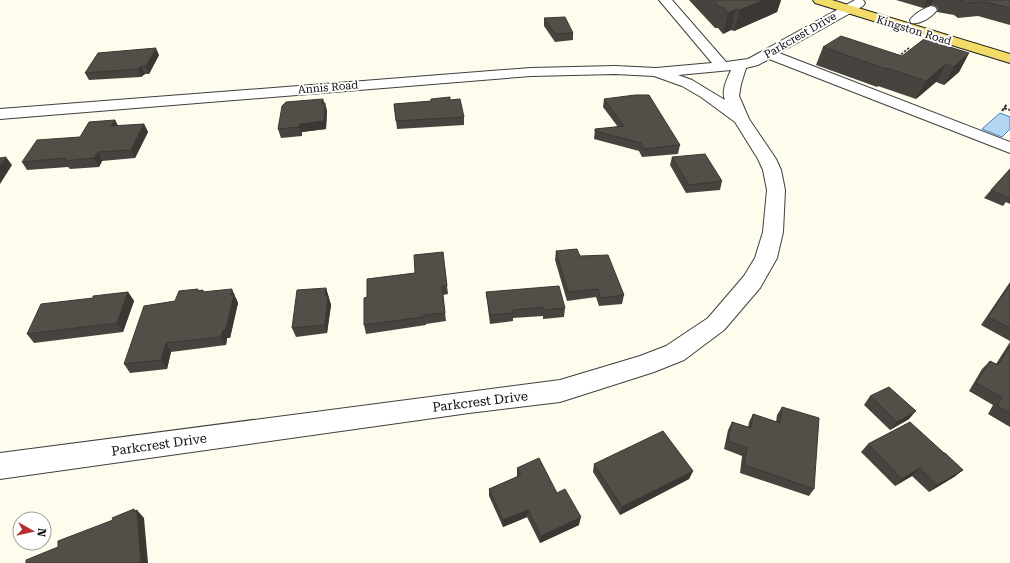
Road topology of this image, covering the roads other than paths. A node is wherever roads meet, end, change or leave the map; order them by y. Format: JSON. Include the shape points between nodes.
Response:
{"nodes":[{"id":1,"x":665,"y":0,"type":"edge"},
{"id":2,"x":819,"y":0,"type":"edge"},
{"id":3,"x":852,"y":4,"type":"edge"},
{"id":4,"x":931,"y":10,"type":"dead end"},
{"id":5,"x":916,"y":20,"type":"junction"},
{"id":6,"x":1010,"y":48,"type":"edge"},
{"id":7,"x":768,"y":54,"type":"junction"},
{"id":8,"x":1010,"y":59,"type":"edge"},
{"id":9,"x":740,"y":65,"type":"junction"},
{"id":10,"x":723,"y":67,"type":"junction"},
{"id":11,"x":656,"y":72,"type":"junction"},
{"id":12,"x":0,"y":114,"type":"edge"},
{"id":13,"x":741,"y":119,"type":"junction"},
{"id":14,"x":1010,"y":148,"type":"edge"},
{"id":15,"x":0,"y":466,"type":"edge"}],
"edges":[{"from":1,"to":10,"type":"street"},
{"from":2,"to":3,"type":"main road","name":"Kingston Road"},
{"from":3,"to":5,"type":"main road","name":"Kingston Road"},
{"from":3,"to":7,"type":"street","name":"Parkcrest Drive"},
{"from":3,"to":8,"type":"main road","name":"Kingston Road"},
{"from":4,"to":5,"type":"street"},
{"from":5,"to":6,"type":"main road","name":"Kingston Road"},
{"from":7,"to":9,"type":"street","name":"Parkcrest Drive"},
{"from":7,"to":14,"type":"street"},
{"from":9,"to":10,"type":"street","name":"Parkcrest Drive"},
{"from":9,"to":13,"type":"street","name":"Parkcrest Drive","via":[[731,96]]},
{"from":10,"to":11,"type":"street","name":"Parkcrest Drive"},
{"from":11,"to":12,"type":"street","name":"Annis Road","via":[[531,72]]},
{"from":11,"to":13,"type":"street","name":"Parkcrest Drive","via":[[686,82]]},
{"from":13,"to":15,"type":"street","name":"Parkcrest Drive","via":[[772,170],[776,190],[773,232],[769,248],[752,282],[716,324],[675,353],[560,391]]}]}
